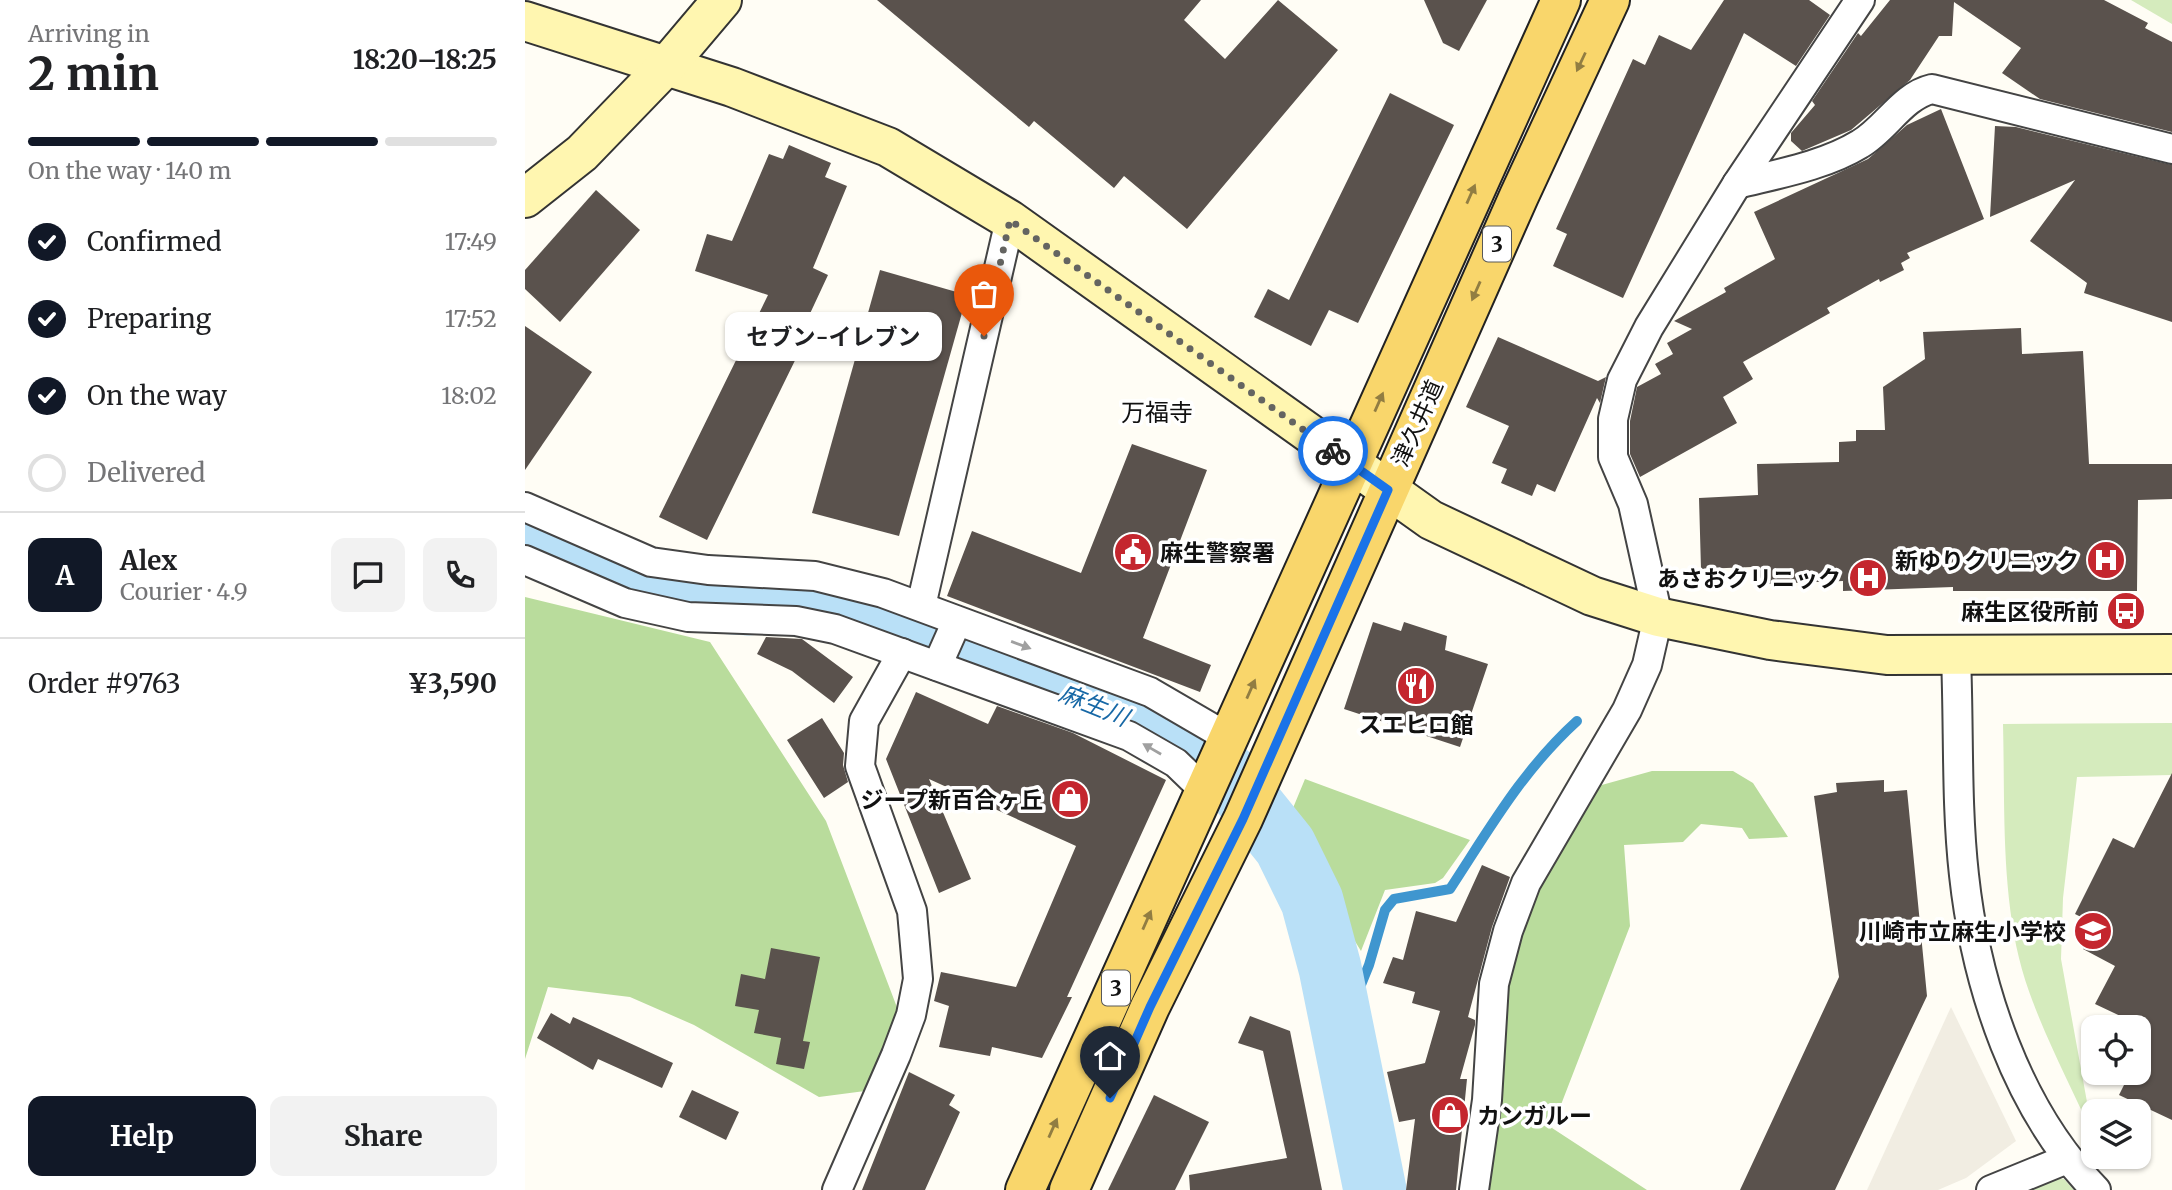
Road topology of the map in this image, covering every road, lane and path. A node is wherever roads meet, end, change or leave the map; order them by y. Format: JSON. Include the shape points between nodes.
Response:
{"nodes":[{"id":1,"x":722,"y":0,"type":"edge"},
{"id":2,"x":1561,"y":0,"type":"edge"},
{"id":3,"x":1610,"y":0,"type":"edge"},
{"id":4,"x":1860,"y":0,"type":"edge"},
{"id":5,"x":525,"y":21,"type":"edge"},
{"id":6,"x":667,"y":65,"type":"junction"},
{"id":7,"x":2172,"y":149,"type":"edge"},
{"id":8,"x":1737,"y":184,"type":"junction"},
{"id":9,"x":525,"y":198,"type":"edge"},
{"id":10,"x":1010,"y":220,"type":"junction"},
{"id":11,"x":1350,"y":464,"type":"junction"},
{"id":12,"x":1388,"y":490,"type":"junction"},
{"id":13,"x":525,"y":507,"type":"edge"},
{"id":14,"x":525,"y":560,"type":"edge"},
{"id":15,"x":921,"y":606,"type":"junction"},
{"id":16,"x":1658,"y":617,"type":"junction"},
{"id":17,"x":955,"y":626,"type":"junction"},
{"id":18,"x":902,"y":653,"type":"junction"},
{"id":19,"x":2172,"y":654,"type":"edge"},
{"id":20,"x":1956,"y":657,"type":"junction"},
{"id":21,"x":939,"y":662,"type":"junction"},
{"id":22,"x":1226,"y":745,"type":"junction"},
{"id":23,"x":1206,"y":789,"type":"junction"},
{"id":24,"x":2067,"y":1159,"type":"junction"},
{"id":25,"x":837,"y":1190,"type":"edge"},
{"id":26,"x":1025,"y":1190,"type":"edge"},
{"id":27,"x":1069,"y":1190,"type":"edge"},
{"id":28,"x":1474,"y":1190,"type":"edge"},
{"id":29,"x":1991,"y":1190,"type":"edge"},
{"id":30,"x":2096,"y":1190,"type":"edge"}],
"edges":[{"from":1,"to":6,"type":"street"},
{"from":11,"to":2,"type":"main road","name":"津久井道","number":"3","one_way":true},
{"from":3,"to":12,"type":"main road","name":"津久井道","number":"3","one_way":true},
{"from":4,"to":8,"type":"street"},
{"from":5,"to":6,"type":"street"},
{"from":6,"to":9,"type":"street","via":[[582,153]]},
{"from":6,"to":10,"type":"street","via":[[888,147]]},
{"from":7,"to":8,"type":"street","via":[[1932,89],[1919,92],[1861,144],[1805,167]]},
{"from":8,"to":16,"type":"street","via":[[1649,327],[1622,380],[1613,419],[1613,457],[1633,504]]},
{"from":10,"to":11,"type":"street"},
{"from":10,"to":15,"type":"street"},
{"from":11,"to":12,"type":"street"},
{"from":22,"to":11,"type":"main road","name":"津久井道","number":"3","one_way":true},
{"from":12,"to":16,"type":"street","via":[[1431,520],[1592,596]]},
{"from":12,"to":27,"type":"main road","name":"津久井道","number":"3","via":[[1243,819],[1150,1007]]},
{"from":13,"to":15,"type":"street","via":[[651,562],[815,576]]},
{"from":14,"to":18,"type":"street","via":[[625,603],[688,617],[796,621],[835,629]]},
{"from":15,"to":17,"type":"street"},
{"from":16,"to":20,"type":"street","via":[[1770,640]]},
{"from":16,"to":28,"type":"street","via":[[1647,666],[1627,710],[1526,883],[1508,931],[1495,984],[1487,1100]]},
{"from":17,"to":21,"type":"street"},
{"from":17,"to":22,"type":"street","one_way":true,"via":[[1150,692]]},
{"from":18,"to":21,"type":"street"},
{"from":18,"to":25,"type":"street","via":[[865,720],[860,766],[912,911],[918,979],[900,1045]]},
{"from":19,"to":20,"type":"street"},
{"from":20,"to":24,"type":"street","via":[[1964,873],[1971,925],[1982,973],[2021,1080]]},
{"from":23,"to":21,"type":"street","one_way":true,"via":[[1176,763],[1129,736]]},
{"from":22,"to":23,"type":"main road","name":"津久井道","number":"3"},
{"from":26,"to":23,"type":"main road","name":"津久井道","number":"3","one_way":true},
{"from":24,"to":29,"type":"street"},
{"from":24,"to":30,"type":"street"}]}
